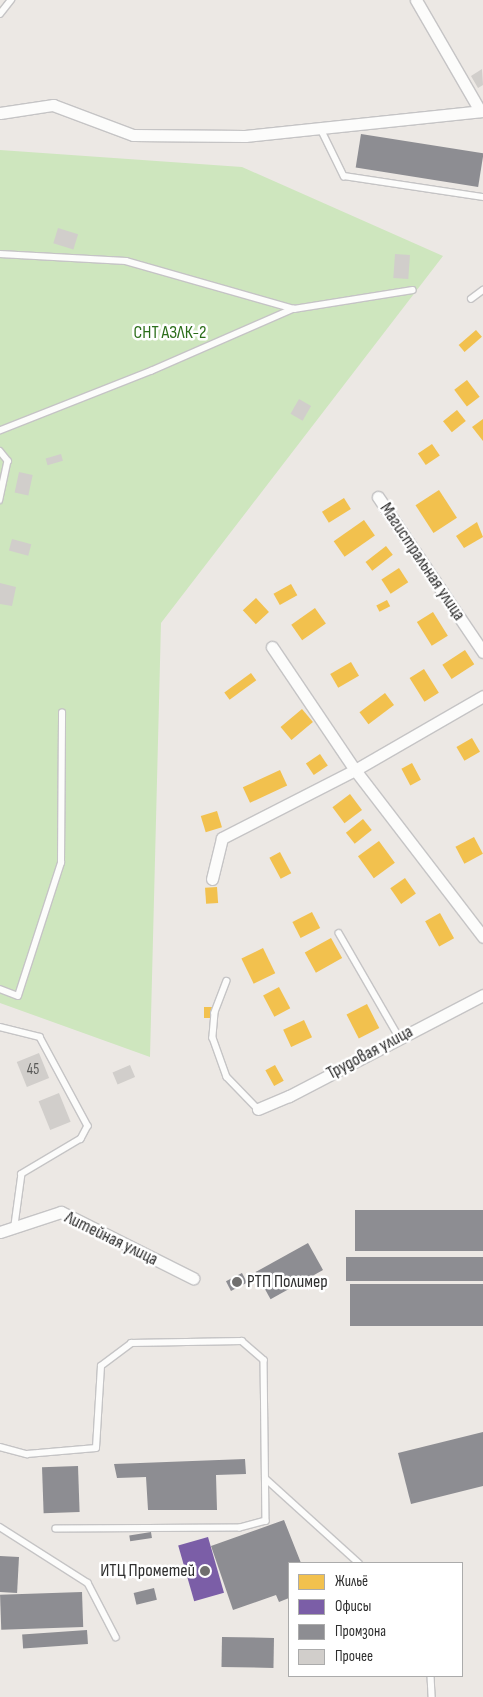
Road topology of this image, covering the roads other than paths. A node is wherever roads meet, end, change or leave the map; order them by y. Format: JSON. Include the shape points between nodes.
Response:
{"nodes":[{"id":1,"x":11,"y":0,"type":"edge"},
{"id":2,"x":416,"y":0,"type":"edge"},
{"id":3,"x":0,"y":14,"type":"edge"},
{"id":4,"x":482,"y":111,"type":"edge"},
{"id":5,"x":0,"y":113,"type":"edge"},
{"id":6,"x":320,"y":127,"type":"junction"},
{"id":7,"x":483,"y":197,"type":"edge"},
{"id":8,"x":0,"y":254,"type":"edge"},
{"id":9,"x":412,"y":290,"type":"dead end"},
{"id":10,"x":483,"y":290,"type":"edge"},
{"id":11,"x":471,"y":299,"type":"dead end"},
{"id":12,"x":294,"y":309,"type":"junction"},
{"id":13,"x":0,"y":431,"type":"edge"},
{"id":14,"x":0,"y":451,"type":"edge"},
{"id":15,"x":378,"y":497,"type":"dead end"},
{"id":16,"x":0,"y":500,"type":"edge"},
{"id":17,"x":272,"y":647,"type":"dead end"},
{"id":18,"x":483,"y":652,"type":"edge"},
{"id":19,"x":483,"y":696,"type":"edge"},
{"id":20,"x":62,"y":713,"type":"dead end"},
{"id":21,"x":355,"y":770,"type":"junction"},
{"id":22,"x":212,"y":879,"type":"dead end"},
{"id":23,"x":339,"y":933,"type":"dead end"},
{"id":24,"x":483,"y":937,"type":"edge"},
{"id":25,"x":227,"y":981,"type":"dead end"},
{"id":26,"x":0,"y":989,"type":"edge"},
{"id":27,"x":483,"y":995,"type":"edge"},
{"id":28,"x":0,"y":1027,"type":"edge"},
{"id":29,"x":399,"y":1037,"type":"junction"},
{"id":30,"x":258,"y":1109,"type":"joint"},
{"id":31,"x":15,"y":1225,"type":"junction"},
{"id":32,"x":0,"y":1232,"type":"edge"},
{"id":33,"x":193,"y":1278,"type":"dead end"},
{"id":34,"x":0,"y":1447,"type":"edge"},
{"id":35,"x":266,"y":1479,"type":"junction"},
{"id":36,"x":0,"y":1527,"type":"edge"},
{"id":37,"x":56,"y":1529,"type":"dead end"},
{"id":38,"x":358,"y":1562,"type":"edge"},
{"id":39,"x":116,"y":1637,"type":"dead end"},
{"id":40,"x":431,"y":1677,"type":"edge"},
{"id":41,"x":432,"y":1697,"type":"edge"}],
"edges":[{"from":1,"to":3,"type":"lane"},
{"from":2,"to":4,"type":"street"},
{"from":4,"to":6,"type":"street"},
{"from":5,"to":6,"type":"street","via":[[53,105],[133,135],[245,136]]},
{"from":6,"to":7,"type":"lane","via":[[344,176]]},
{"from":8,"to":12,"type":"lane","via":[[126,261]]},
{"from":9,"to":12,"type":"lane"},
{"from":10,"to":11,"type":"lane"},
{"from":12,"to":13,"type":"lane","via":[[152,372]]},
{"from":14,"to":16,"type":"lane","via":[[8,461]]},
{"from":15,"to":18,"type":"street","name":"Магистральная улица"},
{"from":17,"to":21,"type":"street"},
{"from":19,"to":21,"type":"street"},
{"from":20,"to":26,"type":"lane","via":[[61,863],[18,996]]},
{"from":21,"to":22,"type":"street","via":[[222,838]]},
{"from":21,"to":24,"type":"street"},
{"from":23,"to":29,"type":"lane"},
{"from":25,"to":30,"type":"lane","via":[[214,1013],[213,1038],[227,1077]]},
{"from":27,"to":29,"type":"street","name":"Трудовая улица"},
{"from":28,"to":31,"type":"lane","via":[[40,1037],[88,1126],[81,1139],[22,1174]]},
{"from":29,"to":30,"type":"street","name":"Трудовая улица","via":[[289,1096]]},
{"from":31,"to":32,"type":"street","name":"Литейная улица"},
{"from":31,"to":33,"type":"street","name":"Литейная улица","via":[[61,1212]]},
{"from":34,"to":35,"type":"lane","via":[[26,1454],[96,1448],[101,1366],[130,1343],[242,1341],[264,1360]]},
{"from":35,"to":37,"type":"lane","via":[[266,1521],[240,1528]]},
{"from":35,"to":38,"type":"lane"},
{"from":36,"to":39,"type":"lane","via":[[88,1583]]},
{"from":40,"to":41,"type":"lane"}]}
